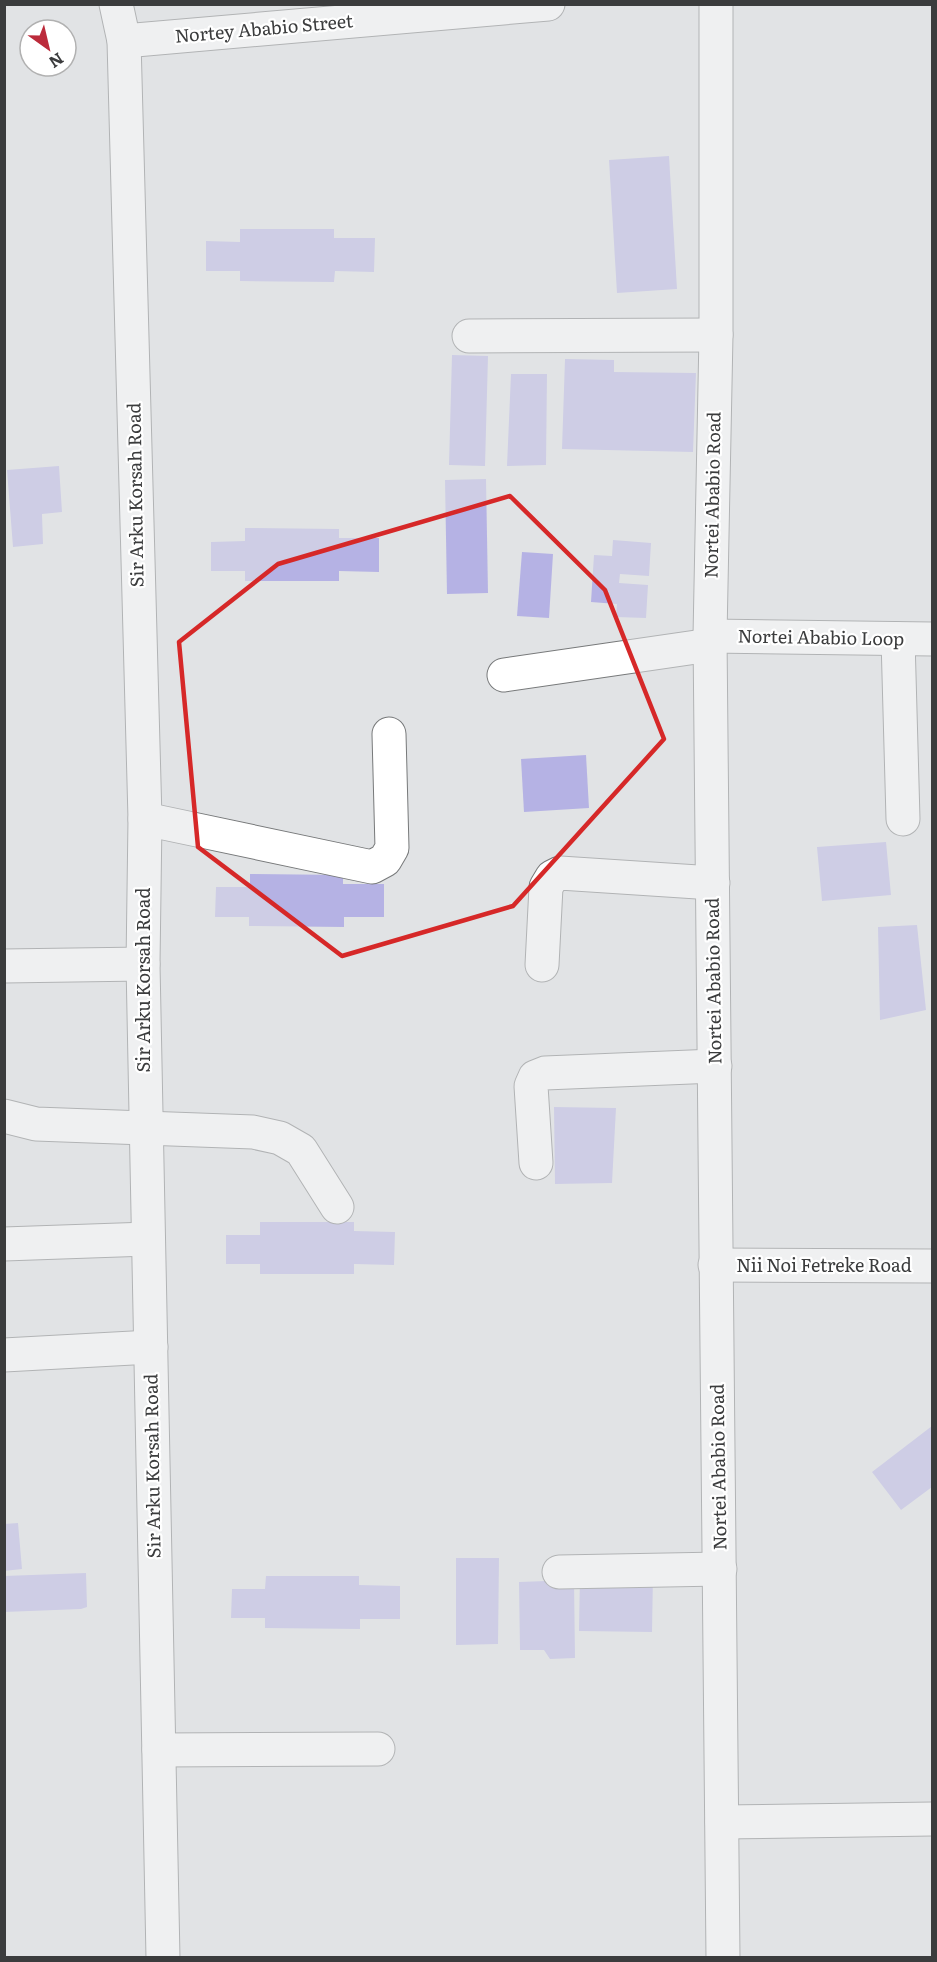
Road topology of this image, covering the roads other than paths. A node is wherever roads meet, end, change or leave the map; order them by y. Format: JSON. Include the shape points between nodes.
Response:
{"nodes":[{"id":1,"x":116,"y":4,"type":"edge"},
{"id":2,"x":548,"y":4,"type":"edge"},
{"id":3,"x":716,"y":4,"type":"edge"},
{"id":4,"x":124,"y":41,"type":"junction"},
{"id":5,"x":716,"y":334,"type":"junction"},
{"id":6,"x":469,"y":336,"type":"dead end"},
{"id":7,"x":897,"y":639,"type":"junction"},
{"id":8,"x":933,"y":639,"type":"edge"},
{"id":9,"x":710,"y":641,"type":"junction"},
{"id":10,"x":504,"y":675,"type":"dead end"},
{"id":11,"x":389,"y":734,"type":"dead end"},
{"id":12,"x":145,"y":819,"type":"junction"},
{"id":13,"x":903,"y":819,"type":"dead end"},
{"id":14,"x":713,"y":883,"type":"junction"},
{"id":15,"x":143,"y":964,"type":"junction"},
{"id":16,"x":542,"y":965,"type":"dead end"},
{"id":17,"x":4,"y":966,"type":"edge"},
{"id":18,"x":715,"y":1066,"type":"junction"},
{"id":19,"x":4,"y":1116,"type":"edge"},
{"id":20,"x":146,"y":1128,"type":"junction"},
{"id":21,"x":536,"y":1163,"type":"dead end"},
{"id":22,"x":337,"y":1208,"type":"dead end"},
{"id":23,"x":148,"y":1239,"type":"junction"},
{"id":24,"x":4,"y":1244,"type":"edge"},
{"id":25,"x":715,"y":1265,"type":"junction"},
{"id":26,"x":933,"y":1266,"type":"edge"},
{"id":27,"x":151,"y":1347,"type":"junction"},
{"id":28,"x":4,"y":1355,"type":"edge"},
{"id":29,"x":720,"y":1569,"type":"junction"},
{"id":30,"x":559,"y":1572,"type":"dead end"},
{"id":31,"x":378,"y":1749,"type":"dead end"},
{"id":32,"x":159,"y":1750,"type":"junction"},
{"id":33,"x":933,"y":1819,"type":"edge"},
{"id":34,"x":722,"y":1822,"type":"junction"},
{"id":35,"x":163,"y":1958,"type":"edge"},
{"id":36,"x":723,"y":1958,"type":"edge"}],
"edges":[{"from":1,"to":4,"type":"street","name":"Sir Arku Korsah Road"},
{"from":2,"to":4,"type":"street","name":"Nortey Ababio Street"},
{"from":3,"to":5,"type":"street","name":"Nortei Ababio Road"},
{"from":4,"to":12,"type":"street","name":"Sir Arku Korsah Road"},
{"from":5,"to":6,"type":"street"},
{"from":5,"to":9,"type":"street","name":"Nortei Ababio Road"},
{"from":7,"to":8,"type":"street","name":"Nortei Ababio Loop"},
{"from":7,"to":9,"type":"street","name":"Nortei Ababio Loop"},
{"from":7,"to":13,"type":"street"},
{"from":9,"to":10,"type":"street","name":"Nortei Ababio Loop"},
{"from":9,"to":14,"type":"street","name":"Nortei Ababio Road"},
{"from":11,"to":12,"type":"street","via":[[393,848],[385,860],[372,867]]},
{"from":12,"to":15,"type":"street","name":"Sir Arku Korsah Road"},
{"from":14,"to":16,"type":"street","via":[[560,873],[546,887]]},
{"from":14,"to":18,"type":"street","name":"Nortei Ababio Road"},
{"from":15,"to":17,"type":"street"},
{"from":15,"to":20,"type":"street","name":"Sir Arku Korsah Road"},
{"from":18,"to":21,"type":"street","via":[[544,1073],[535,1077],[531,1086]]},
{"from":18,"to":25,"type":"street","name":"Nortei Ababio Road"},
{"from":19,"to":20,"type":"street","via":[[36,1124]]},
{"from":20,"to":22,"type":"street","via":[[253,1132],[280,1138],[301,1150]]},
{"from":20,"to":23,"type":"street","name":"Sir Arku Korsah Road"},
{"from":23,"to":24,"type":"street"},
{"from":23,"to":27,"type":"street","name":"Sir Arku Korsah Road"},
{"from":25,"to":26,"type":"street","name":"Nii Noi Fetreke Road"},
{"from":25,"to":29,"type":"street","name":"Nortei Ababio Road"},
{"from":27,"to":28,"type":"street"},
{"from":27,"to":32,"type":"street","name":"Sir Arku Korsah Road"},
{"from":29,"to":30,"type":"street"},
{"from":29,"to":34,"type":"street","name":"Nortei Ababio Road"},
{"from":31,"to":32,"type":"street"},
{"from":32,"to":35,"type":"street","name":"Sir Arku Korsah Road"},
{"from":33,"to":34,"type":"street"},
{"from":34,"to":36,"type":"street","name":"Nortei Ababio Road"}]}
